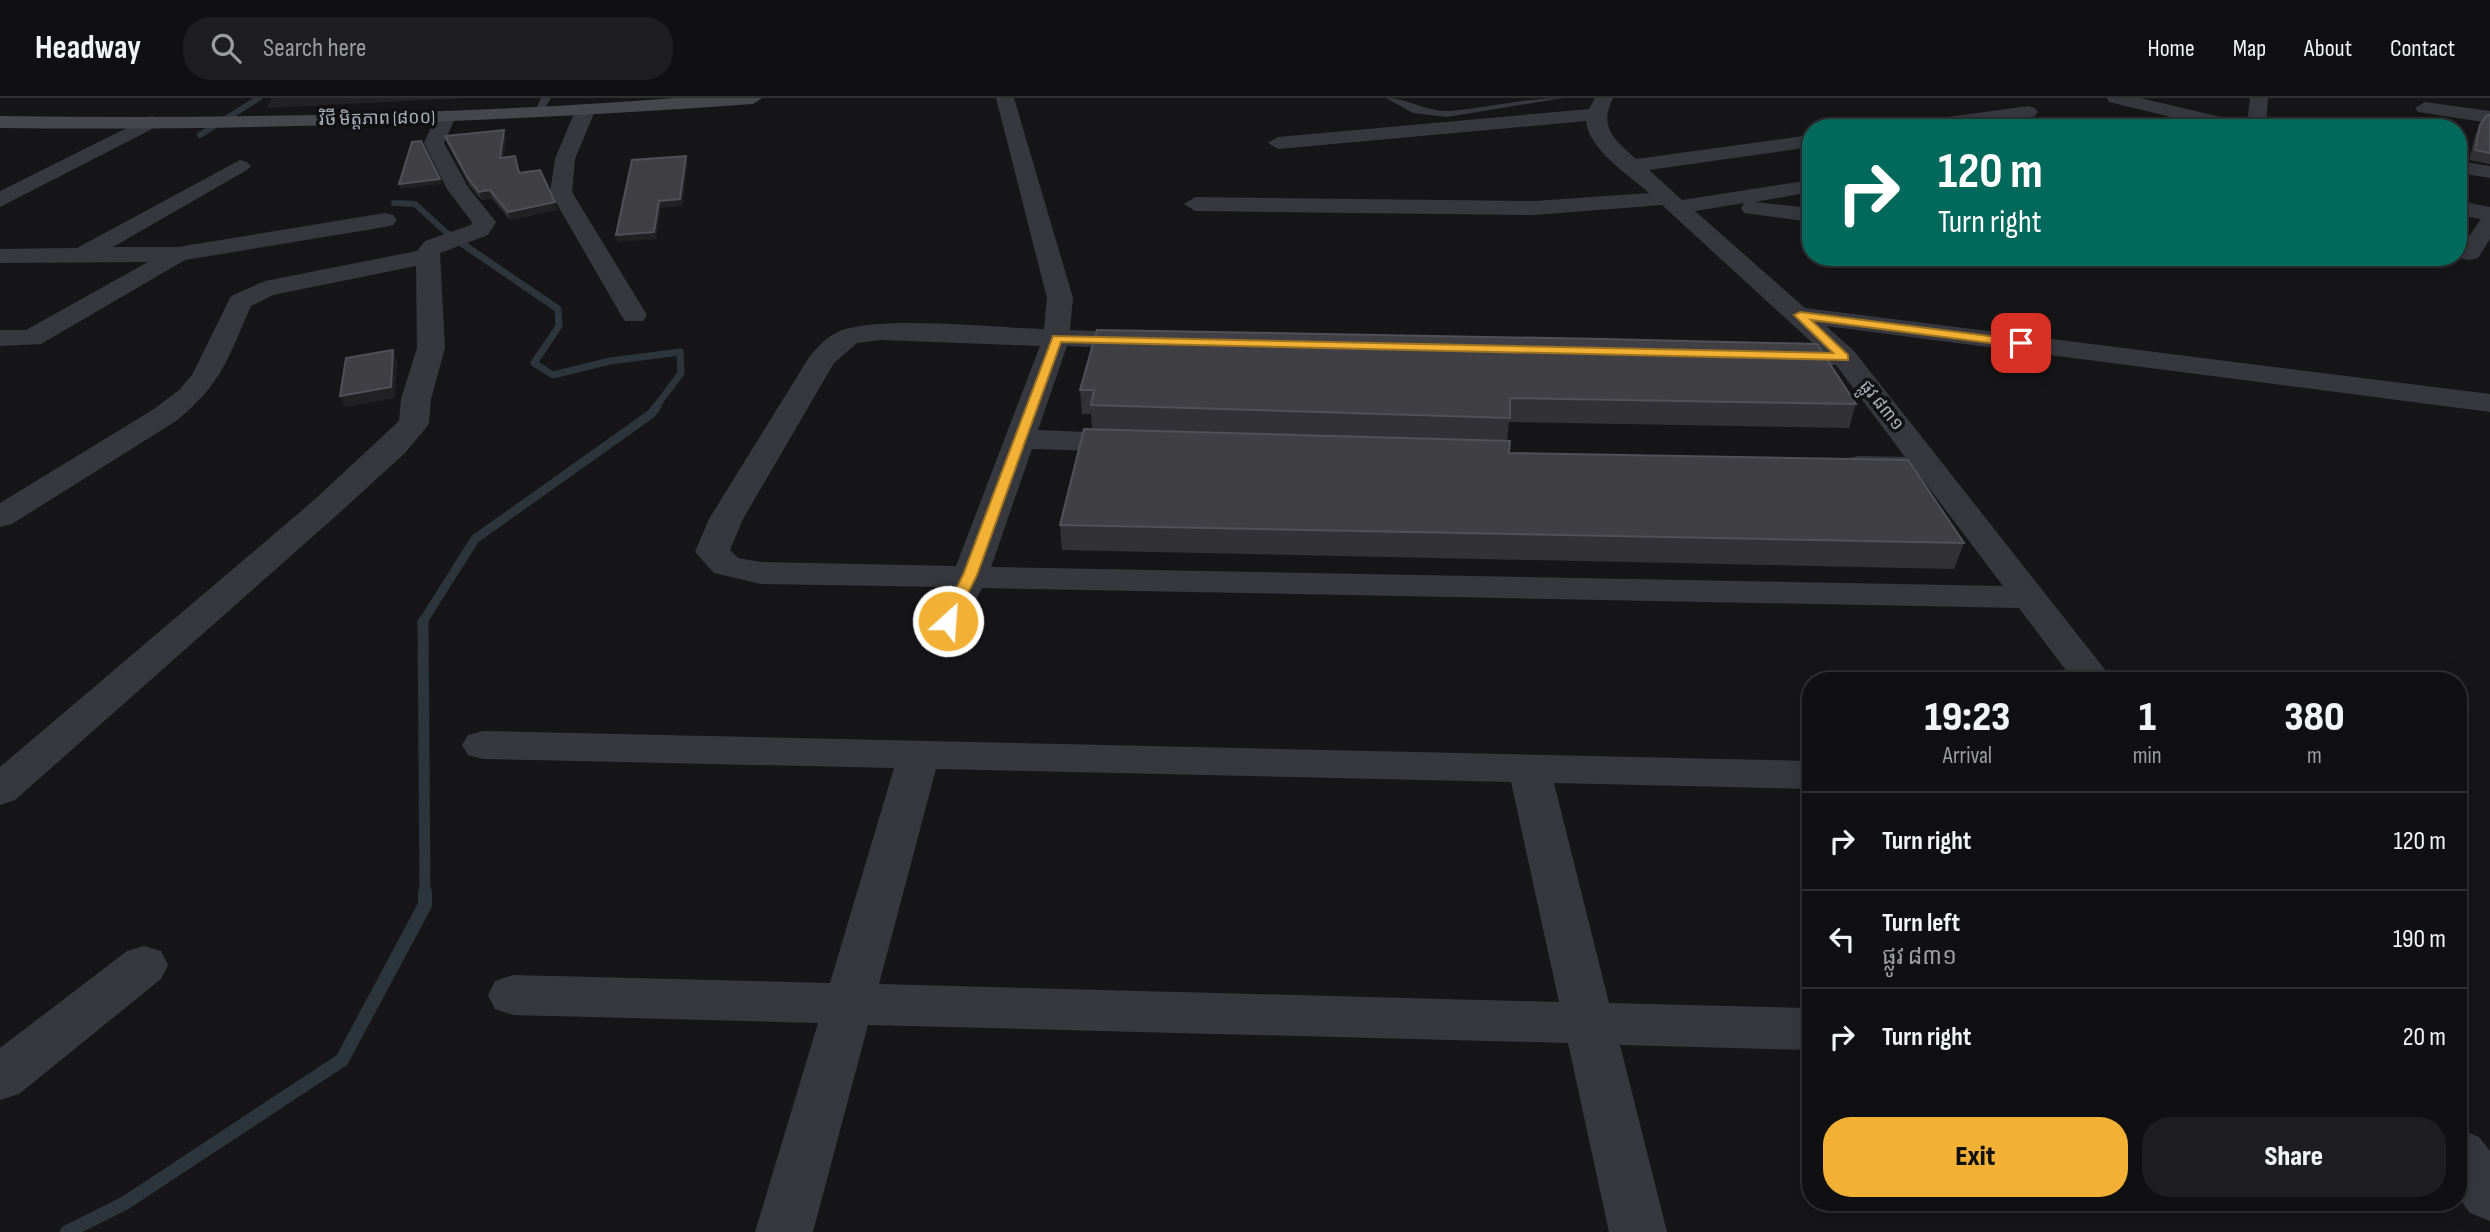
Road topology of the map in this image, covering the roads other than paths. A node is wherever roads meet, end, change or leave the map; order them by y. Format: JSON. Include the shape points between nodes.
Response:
{"nodes":[{"id":1,"x":753,"y":98,"type":"edge"},
{"id":2,"x":1005,"y":98,"type":"edge"},
{"id":3,"x":1391,"y":98,"type":"edge"},
{"id":4,"x":1558,"y":98,"type":"edge"},
{"id":5,"x":2116,"y":98,"type":"edge"},
{"id":6,"x":2259,"y":98,"type":"edge"},
{"id":7,"x":2424,"y":103,"type":"edge"},
{"id":8,"x":541,"y":105,"type":"edge"},
{"id":9,"x":1600,"y":106,"type":"edge"},
{"id":10,"x":585,"y":111,"type":"junction"},
{"id":11,"x":2028,"y":112,"type":"dead end"},
{"id":12,"x":446,"y":116,"type":"junction"},
{"id":13,"x":2490,"y":117,"type":"edge"},
{"id":14,"x":1977,"y":119,"type":"edge"},
{"id":15,"x":2185,"y":119,"type":"edge"},
{"id":16,"x":2257,"y":119,"type":"edge"},
{"id":17,"x":151,"y":121,"type":"junction"},
{"id":18,"x":0,"y":122,"type":"edge"},
{"id":19,"x":1802,"y":142,"type":"edge"},
{"id":20,"x":1278,"y":143,"type":"dead end"},
{"id":21,"x":240,"y":166,"type":"dead end"},
{"id":22,"x":1633,"y":166,"type":"junction"},
{"id":23,"x":2467,"y":168,"type":"edge"},
{"id":24,"x":2490,"y":172,"type":"edge"},
{"id":25,"x":1802,"y":187,"type":"edge"},
{"id":26,"x":0,"y":200,"type":"edge"},
{"id":27,"x":1712,"y":202,"type":"junction"},
{"id":28,"x":1675,"y":203,"type":"junction"},
{"id":29,"x":1195,"y":204,"type":"dead end"},
{"id":30,"x":2467,"y":210,"type":"edge"},
{"id":31,"x":1802,"y":214,"type":"edge"},
{"id":32,"x":2490,"y":214,"type":"edge"},
{"id":33,"x":385,"y":220,"type":"dead end"},
{"id":34,"x":2490,"y":222,"type":"edge"},
{"id":35,"x":431,"y":251,"type":"junction"},
{"id":36,"x":2467,"y":253,"type":"edge"},
{"id":37,"x":178,"y":254,"type":"junction"},
{"id":38,"x":83,"y":255,"type":"junction"},
{"id":39,"x":0,"y":256,"type":"edge"},
{"id":40,"x":634,"y":315,"type":"dead end"},
{"id":41,"x":1800,"y":315,"type":"junction"},
{"id":42,"x":0,"y":338,"type":"edge"},
{"id":43,"x":1056,"y":339,"type":"junction"},
{"id":44,"x":1167,"y":341,"type":"edge"},
{"id":45,"x":1747,"y":355,"type":"edge"},
{"id":46,"x":1844,"y":357,"type":"junction"},
{"id":47,"x":2490,"y":403,"type":"edge"},
{"id":48,"x":1021,"y":439,"type":"junction"},
{"id":49,"x":1159,"y":444,"type":"edge"},
{"id":50,"x":1835,"y":464,"type":"edge"},
{"id":51,"x":1931,"y":467,"type":"junction"},
{"id":52,"x":0,"y":517,"type":"edge"},
{"id":53,"x":970,"y":575,"type":"junction"},
{"id":54,"x":2031,"y":597,"type":"junction"},
{"id":55,"x":948,"y":621,"type":"dead end"},
{"id":56,"x":2088,"y":672,"type":"edge"},
{"id":57,"x":483,"y":745,"type":"dead end"},
{"id":58,"x":919,"y":755,"type":"junction"},
{"id":59,"x":1529,"y":769,"type":"junction"},
{"id":60,"x":1802,"y":775,"type":"edge"},
{"id":61,"x":0,"y":789,"type":"edge"},
{"id":62,"x":144,"y":965,"type":"dead end"},
{"id":63,"x":513,"y":995,"type":"dead end"},
{"id":64,"x":849,"y":1003,"type":"junction"},
{"id":65,"x":1588,"y":1023,"type":"junction"},
{"id":66,"x":1802,"y":1029,"type":"edge"},
{"id":67,"x":0,"y":1078,"type":"edge"},
{"id":68,"x":2467,"y":1165,"type":"edge"},
{"id":69,"x":2490,"y":1195,"type":"edge"},
{"id":70,"x":784,"y":1232,"type":"edge"},
{"id":71,"x":1637,"y":1232,"type":"edge"}],
"edges":[{"from":1,"to":10,"type":"main road","name":"វិថី មិត្តភាព (៨០០)"},
{"from":2,"to":43,"type":"street","via":[[1060,298]]},
{"from":3,"to":4,"type":"lane","via":[[1431,114]]},
{"from":5,"to":15,"type":"street"},
{"from":6,"to":16,"type":"street"},
{"from":7,"to":13,"type":"street"},
{"from":8,"to":10,"type":"main road","name":"វិថី មិត្តភាព (៨០០)"},
{"from":8,"to":12,"type":"main road","name":"វិថី មិត្តភាព (៨០០)"},
{"from":9,"to":20,"type":"street","via":[[1509,124]]},
{"from":9,"to":22,"type":"street","name":"ផ្លូវ ៨៣១","via":[[1595,129]]},
{"from":10,"to":40,"type":"street","via":[[565,159],[561,192]]},
{"from":11,"to":14,"type":"street"},
{"from":12,"to":17,"type":"main road","name":"វិថី មិត្តភាព (៨០០)"},
{"from":12,"to":35,"type":"street","via":[[434,143],[458,189],[484,222],[480,230]]},
{"from":17,"to":18,"type":"main road","name":"វិថី មិត្តភាព (៨០០)"},
{"from":17,"to":26,"type":"street"},
{"from":19,"to":22,"type":"street"},
{"from":21,"to":38,"type":"street"},
{"from":22,"to":28,"type":"street","name":"ផ្លូវ ៨៣១"},
{"from":23,"to":24,"type":"street"},
{"from":25,"to":27,"type":"street"},
{"from":27,"to":28,"type":"street"},
{"from":27,"to":31,"type":"street"},
{"from":28,"to":29,"type":"street","via":[[1534,208]]},
{"from":28,"to":41,"type":"street","name":"ផ្លូវ ៨៣១"},
{"from":30,"to":32,"type":"street"},
{"from":33,"to":37,"type":"street"},
{"from":34,"to":36,"type":"street"},
{"from":35,"to":52,"type":"street","via":[[265,289],[240,301],[205,378],[189,396]]},
{"from":35,"to":61,"type":"street","via":[[430,348],[414,423]]},
{"from":37,"to":38,"type":"street"},
{"from":37,"to":42,"type":"street","via":[[31,338]]},
{"from":38,"to":39,"type":"street"},
{"from":41,"to":46,"type":"street","name":"ផ្លូវ ៨៣១"},
{"from":41,"to":47,"type":"street"},
{"from":43,"to":44,"type":"street"},
{"from":43,"to":48,"type":"street"},
{"from":43,"to":53,"type":"street","via":[[881,332],[839,340],[822,359],[726,519],[712,552],[726,566],[761,573]]},
{"from":45,"to":46,"type":"street"},
{"from":46,"to":51,"type":"street","name":"ផ្លូវ ៨៣១"},
{"from":48,"to":49,"type":"street"},
{"from":48,"to":53,"type":"street"},
{"from":50,"to":51,"type":"street"},
{"from":51,"to":54,"type":"street","name":"ផ្លូវ ៨៣១"},
{"from":53,"to":54,"type":"street"},
{"from":53,"to":55,"type":"street"},
{"from":54,"to":56,"type":"street","name":"ផ្លូវ ៨៣១"},
{"from":57,"to":58,"type":"street"},
{"from":58,"to":59,"type":"street"},
{"from":58,"to":64,"type":"street"},
{"from":59,"to":60,"type":"street"},
{"from":59,"to":65,"type":"street"},
{"from":62,"to":67,"type":"street"},
{"from":63,"to":64,"type":"street"},
{"from":64,"to":65,"type":"street"},
{"from":64,"to":70,"type":"street"},
{"from":65,"to":66,"type":"street"},
{"from":65,"to":71,"type":"street"},
{"from":68,"to":69,"type":"street"}]}
